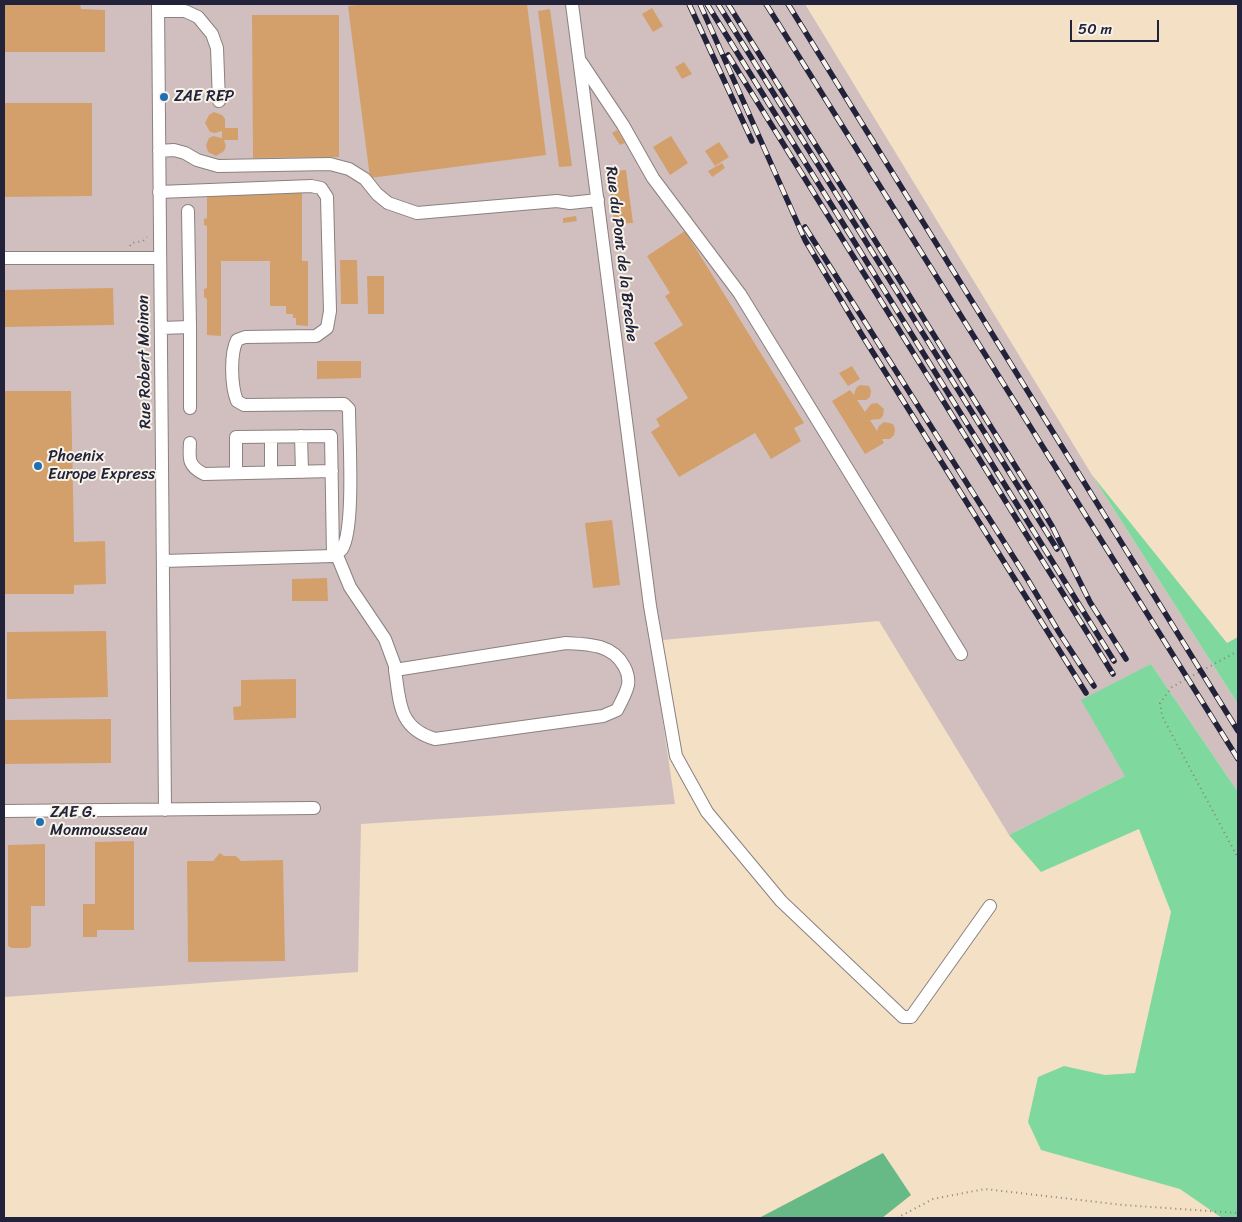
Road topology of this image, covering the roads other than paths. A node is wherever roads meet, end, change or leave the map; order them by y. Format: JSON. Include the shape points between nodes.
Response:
{"nodes":[{"id":1,"x":572,"y":4,"type":"edge"},
{"id":2,"x":158,"y":7,"type":"edge"},
{"id":3,"x":190,"y":7,"type":"edge"},
{"id":4,"x":580,"y":60,"type":"junction"},
{"id":5,"x":219,"y":101,"type":"dead end"},
{"id":6,"x":159,"y":151,"type":"junction"},
{"id":7,"x":159,"y":192,"type":"junction"},
{"id":8,"x":598,"y":200,"type":"junction"},
{"id":9,"x":188,"y":211,"type":"dead end"},
{"id":10,"x":4,"y":258,"type":"edge"},
{"id":11,"x":160,"y":258,"type":"junction"},
{"id":12,"x":190,"y":327,"type":"junction"},
{"id":13,"x":161,"y":328,"type":"junction"},
{"id":14,"x":190,"y":408,"type":"dead end"},
{"id":15,"x":301,"y":436,"type":"junction"},
{"id":16,"x":271,"y":437,"type":"junction"},
{"id":17,"x":190,"y":443,"type":"dead end"},
{"id":18,"x":332,"y":471,"type":"junction"},
{"id":19,"x":272,"y":472,"type":"junction"},
{"id":20,"x":302,"y":472,"type":"junction"},
{"id":21,"x":236,"y":473,"type":"junction"},
{"id":22,"x":334,"y":555,"type":"junction"},
{"id":23,"x":163,"y":561,"type":"junction"},
{"id":24,"x":961,"y":654,"type":"dead end"},
{"id":25,"x":395,"y":670,"type":"junction"},
{"id":26,"x":314,"y":808,"type":"dead end"},
{"id":27,"x":165,"y":810,"type":"junction"},
{"id":28,"x":4,"y":811,"type":"edge"},
{"id":29,"x":990,"y":906,"type":"dead end"}],
"edges":[{"from":1,"to":4,"type":"street","name":"Rue du Pont de la Breche"},
{"from":2,"to":3,"type":"street"},
{"from":2,"to":6,"type":"street","name":"Rue Robert Moinon"},
{"from":3,"to":5,"type":"street","via":[[212,34],[217,48]]},
{"from":4,"to":8,"type":"street","name":"Rue du Pont de la Breche"},
{"from":4,"to":24,"type":"street","via":[[624,125],[653,178],[740,294]]},
{"from":6,"to":7,"type":"street","name":"Rue Robert Moinon"},
{"from":6,"to":8,"type":"street","via":[[174,150],[218,166],[330,164],[349,169],[365,179],[388,203],[417,213]]},
{"from":7,"to":11,"type":"street","name":"Rue Robert Moinon"},
{"from":7,"to":22,"type":"street","via":[[311,186],[321,188],[327,197],[330,311],[327,328],[316,336],[245,337],[237,340],[233,391],[237,401],[244,405],[344,404],[349,409],[349,516],[346,538],[341,550]]},
{"from":8,"to":29,"type":"street","name":"Rue du Pont de la Breche","via":[[650,606],[676,756],[707,812],[781,901],[903,1018],[912,1016]]},
{"from":9,"to":12,"type":"street"},
{"from":10,"to":11,"type":"street"},
{"from":11,"to":13,"type":"street","name":"Rue Robert Moinon"},
{"from":12,"to":13,"type":"street"},
{"from":12,"to":14,"type":"street"},
{"from":13,"to":23,"type":"street","name":"Rue Robert Moinon"},
{"from":15,"to":16,"type":"street"},
{"from":15,"to":18,"type":"street","via":[[331,436]]},
{"from":15,"to":20,"type":"street"},
{"from":16,"to":19,"type":"street"},
{"from":16,"to":21,"type":"street","via":[[236,437]]},
{"from":17,"to":21,"type":"street","via":[[189,458],[196,470],[204,474]]},
{"from":18,"to":20,"type":"street"},
{"from":18,"to":22,"type":"street"},
{"from":19,"to":20,"type":"street"},
{"from":19,"to":21,"type":"street"},
{"from":22,"to":23,"type":"street"},
{"from":22,"to":25,"type":"street","via":[[350,587],[385,640]]},
{"from":23,"to":27,"type":"street","name":"Rue Robert Moinon"},
{"from":25,"to":25,"type":"street","via":[[405,720],[424,736],[435,739],[603,716],[617,710],[628,684],[626,670],[620,660],[601,647],[590,644],[566,643]]},
{"from":26,"to":27,"type":"street"},
{"from":27,"to":28,"type":"street"}]}
